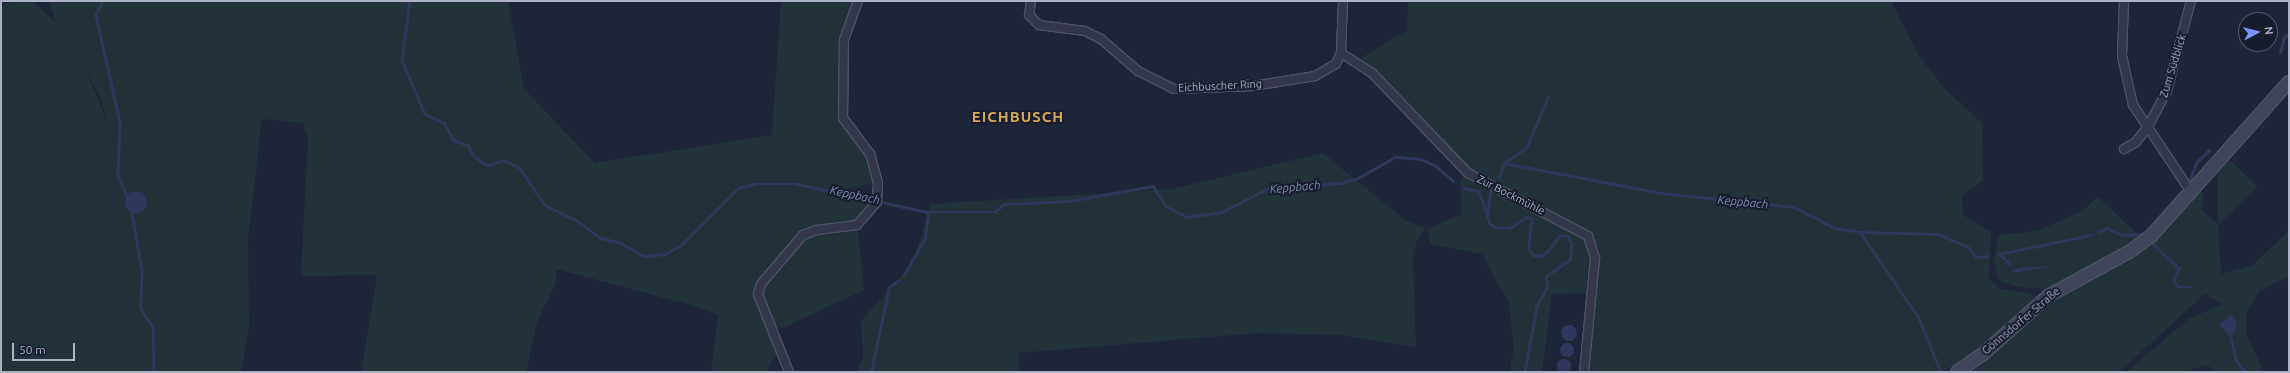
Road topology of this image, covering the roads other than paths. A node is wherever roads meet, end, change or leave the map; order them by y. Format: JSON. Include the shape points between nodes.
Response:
{"nodes":[{"id":1,"x":858,"y":1,"type":"edge"},
{"id":2,"x":1031,"y":1,"type":"edge"},
{"id":3,"x":1343,"y":1,"type":"edge"},
{"id":4,"x":2124,"y":1,"type":"edge"},
{"id":5,"x":2191,"y":1,"type":"edge"},
{"id":6,"x":1341,"y":53,"type":"junction"},
{"id":7,"x":2289,"y":82,"type":"edge"},
{"id":8,"x":2147,"y":128,"type":"junction"},
{"id":9,"x":2124,"y":148,"type":"dead end"},
{"id":10,"x":2191,"y":192,"type":"junction"},
{"id":11,"x":789,"y":372,"type":"edge"},
{"id":12,"x":1584,"y":372,"type":"edge"},
{"id":13,"x":1957,"y":372,"type":"edge"}],
"edges":[{"from":1,"to":11,"type":"street","via":[[844,40],[843,118],[870,154],[879,192],[877,202],[857,225],[817,230],[803,235],[761,284],[758,294]]},
{"from":2,"to":6,"type":"street","name":"Eichbuscher Ring","via":[[1029,15],[1039,26],[1085,31],[1101,39],[1138,71],[1174,89],[1253,86],[1315,76],[1336,64]]},
{"from":3,"to":6,"type":"street"},
{"from":4,"to":8,"type":"street","via":[[2122,40],[2125,78],[2133,105]]},
{"from":5,"to":8,"type":"street","name":"Zum Südblick","via":[[2169,85]]},
{"from":6,"to":12,"type":"street","name":"Zur Bockmühle","via":[[1372,73],[1468,173],[1588,236],[1595,258]]},
{"from":7,"to":10,"type":"street"},
{"from":8,"to":9,"type":"street","name":"Zum Südblick","via":[[2136,142]]},
{"from":8,"to":10,"type":"street"},
{"from":10,"to":13,"type":"street","name":"Gönnsdorfer Straße","via":[[2166,220],[2130,252],[2048,296],[1983,354]]}]}
